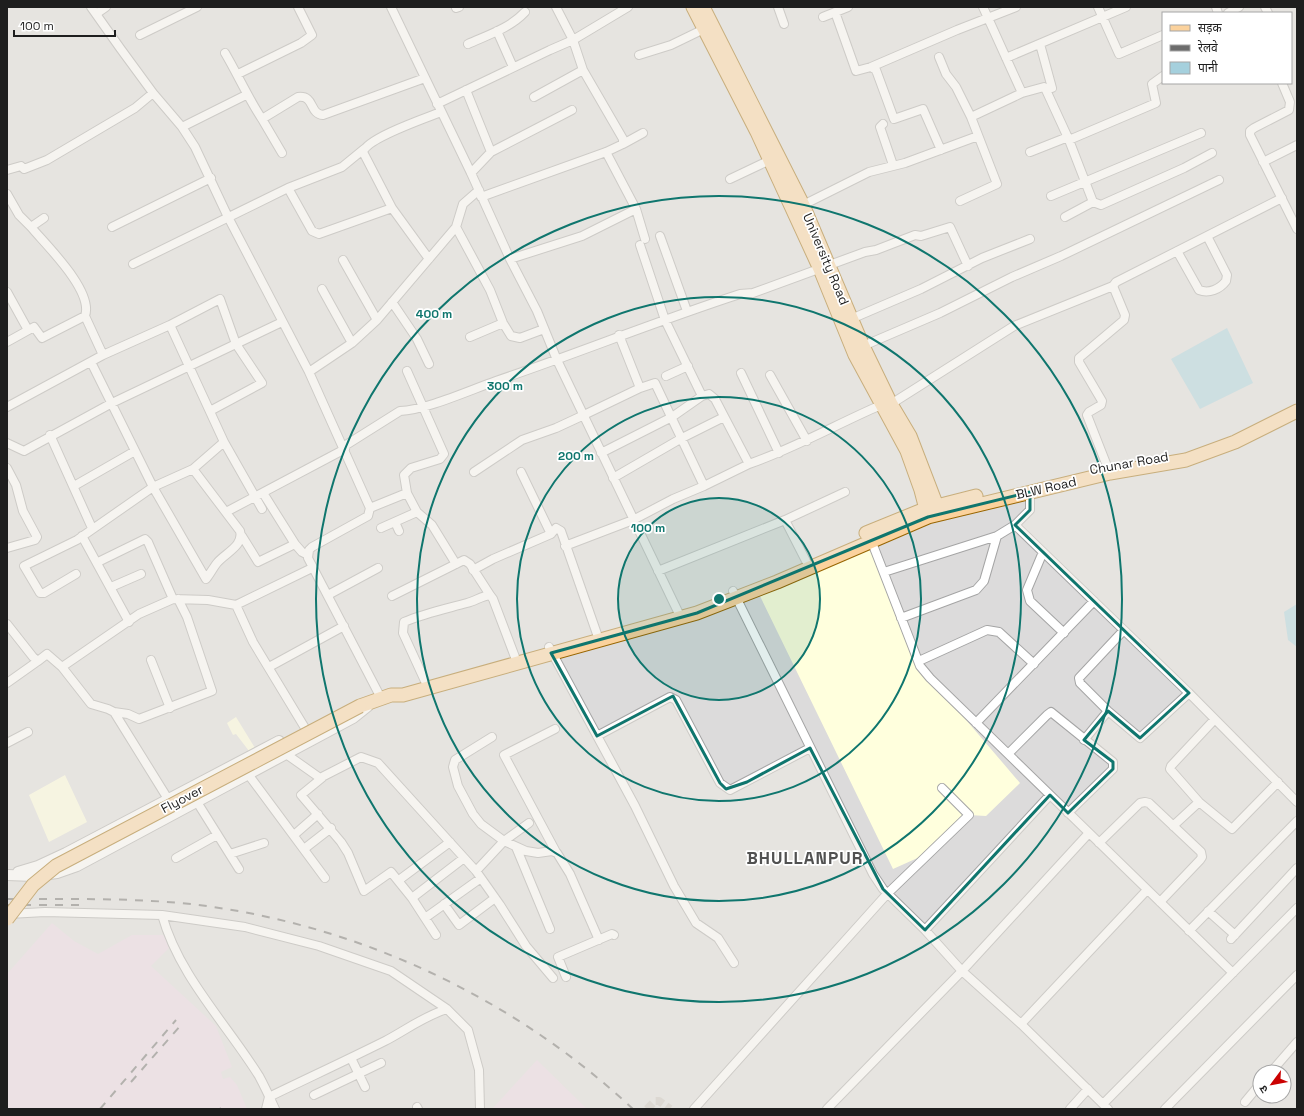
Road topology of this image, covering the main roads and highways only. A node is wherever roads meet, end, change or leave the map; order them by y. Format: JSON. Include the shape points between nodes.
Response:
{"nodes":[{"id":1,"x":693,"y":7,"type":"edge"},
{"id":2,"x":703,"y":7,"type":"edge"},
{"id":3,"x":825,"y":267,"type":"junction"},
{"id":4,"x":1297,"y":403,"type":"edge"},
{"id":5,"x":886,"y":404,"type":"junction"},
{"id":6,"x":1297,"y":412,"type":"edge"},
{"id":7,"x":953,"y":506,"type":"junction"},
{"id":8,"x":932,"y":511,"type":"junction"},
{"id":9,"x":734,"y":595,"type":"junction"},
{"id":10,"x":680,"y":615,"type":"junction"},
{"id":11,"x":550,"y":650,"type":"junction"},
{"id":12,"x":382,"y":698,"type":"junction"},
{"id":13,"x":7,"y":919,"type":"edge"}],
"edges":[{"from":1,"to":3,"type":"main road"},
{"from":2,"to":3,"type":"main road","name":"University Road","via":[[802,205]]},
{"from":3,"to":5,"type":"main road","name":"University Road","via":[[851,319]]},
{"from":3,"to":5,"type":"main road","via":[[855,355]]},
{"from":4,"to":7,"type":"main road","name":"Chunar Road","via":[[1240,432],[1195,450],[1107,466]]},
{"from":5,"to":8,"type":"main road","name":"University Road","via":[[910,436]]},
{"from":6,"to":7,"type":"main road","name":"BLW Road","via":[[1235,442],[1186,460]]},
{"from":7,"to":8,"type":"main road"},
{"from":8,"to":9,"type":"main road","via":[[872,540]]},
{"from":8,"to":9,"type":"main road","via":[[882,526]]},
{"from":9,"to":10,"type":"main road"},
{"from":10,"to":11,"type":"main road"},
{"from":10,"to":11,"type":"main road","via":[[597,634]]},
{"from":11,"to":12,"type":"main road","via":[[403,695]]},
{"from":11,"to":12,"type":"main road","via":[[399,688]]},
{"from":12,"to":13,"type":"main road","name":"Flyover","bridge":true,"via":[[360,706],[56,866],[33,885]]}]}
